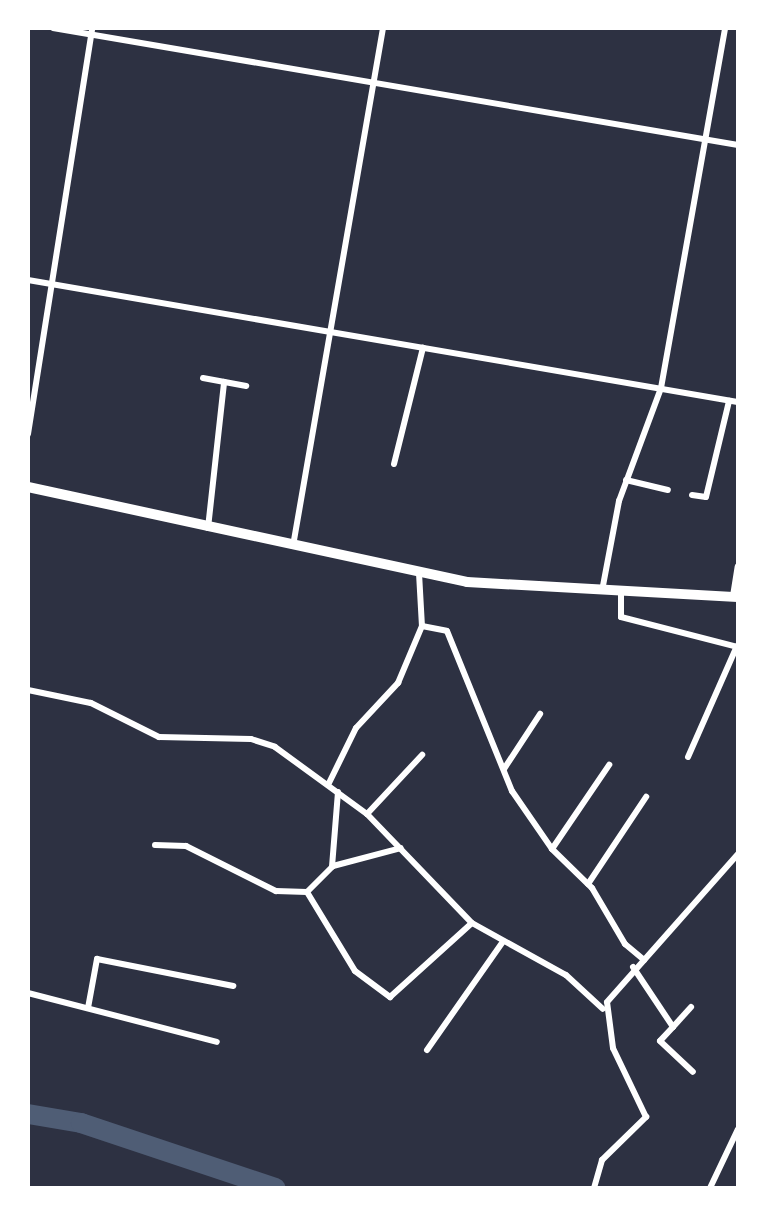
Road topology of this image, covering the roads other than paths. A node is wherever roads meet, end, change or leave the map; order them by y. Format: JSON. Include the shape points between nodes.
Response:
{"nodes":[{"id":1,"x":53,"y":28,"type":"edge"},
{"id":2,"x":383,"y":28,"type":"edge"},
{"id":3,"x":724,"y":28,"type":"edge"},
{"id":4,"x":91,"y":31,"type":"edge"},
{"id":5,"x":373,"y":82,"type":"junction"},
{"id":6,"x":706,"y":139,"type":"junction"},
{"id":7,"x":738,"y":145,"type":"edge"},
{"id":8,"x":28,"y":280,"type":"edge"},
{"id":9,"x":48,"y":283,"type":"junction"},
{"id":10,"x":330,"y":332,"type":"junction"},
{"id":11,"x":423,"y":348,"type":"junction"},
{"id":12,"x":203,"y":378,"type":"dead end"},
{"id":13,"x":224,"y":382,"type":"junction"},
{"id":14,"x":246,"y":386,"type":"dead end"},
{"id":15,"x":660,"y":388,"type":"junction"},
{"id":16,"x":729,"y":400,"type":"junction"},
{"id":17,"x":738,"y":402,"type":"edge"},
{"id":18,"x":28,"y":434,"type":"edge"},
{"id":19,"x":394,"y":464,"type":"dead end"},
{"id":20,"x":626,"y":480,"type":"junction"},
{"id":21,"x":28,"y":486,"type":"edge"},
{"id":22,"x":668,"y":490,"type":"dead end"},
{"id":23,"x":692,"y":495,"type":"dead end"},
{"id":24,"x":208,"y":529,"type":"junction"},
{"id":25,"x":293,"y":547,"type":"junction"},
{"id":26,"x":738,"y":566,"type":"edge"},
{"id":27,"x":419,"y":572,"type":"junction"},
{"id":28,"x":602,"y":593,"type":"junction"},
{"id":29,"x":621,"y":594,"type":"junction"},
{"id":30,"x":736,"y":596,"type":"edge"},
{"id":31,"x":422,"y":626,"type":"junction"},
{"id":32,"x":738,"y":646,"type":"edge"},
{"id":33,"x":28,"y":690,"type":"edge"},
{"id":34,"x":540,"y":714,"type":"dead end"},
{"id":35,"x":422,"y":755,"type":"dead end"},
{"id":36,"x":688,"y":757,"type":"dead end"},
{"id":37,"x":609,"y":765,"type":"dead end"},
{"id":38,"x":504,"y":770,"type":"junction"},
{"id":39,"x":330,"y":783,"type":"junction"},
{"id":40,"x":338,"y":791,"type":"junction"},
{"id":41,"x":646,"y":796,"type":"dead end"},
{"id":42,"x":366,"y":814,"type":"junction"},
{"id":43,"x":155,"y":845,"type":"dead end"},
{"id":44,"x":401,"y":848,"type":"junction"},
{"id":45,"x":552,"y":849,"type":"junction"},
{"id":46,"x":738,"y":854,"type":"edge"},
{"id":47,"x":332,"y":866,"type":"junction"},
{"id":48,"x":588,"y":884,"type":"junction"},
{"id":49,"x":307,"y":892,"type":"junction"},
{"id":50,"x":472,"y":923,"type":"junction"},
{"id":51,"x":502,"y":943,"type":"junction"},
{"id":52,"x":644,"y":960,"type":"junction"},
{"id":53,"x":634,"y":967,"type":"junction"},
{"id":54,"x":234,"y":986,"type":"dead end"},
{"id":55,"x":28,"y":993,"type":"edge"},
{"id":56,"x":691,"y":1007,"type":"dead end"},
{"id":57,"x":88,"y":1008,"type":"junction"},
{"id":58,"x":604,"y":1009,"type":"junction"},
{"id":59,"x":672,"y":1027,"type":"junction"},
{"id":60,"x":217,"y":1042,"type":"dead end"},
{"id":61,"x":427,"y":1050,"type":"dead end"},
{"id":62,"x":693,"y":1072,"type":"dead end"},
{"id":63,"x":738,"y":1128,"type":"edge"},
{"id":64,"x":594,"y":1188,"type":"edge"},
{"id":65,"x":710,"y":1188,"type":"edge"}],
"edges":[{"from":1,"to":4,"type":"street"},
{"from":2,"to":5,"type":"street"},
{"from":3,"to":6,"type":"street"},
{"from":4,"to":5,"type":"street"},
{"from":4,"to":9,"type":"street"},
{"from":5,"to":6,"type":"street"},
{"from":5,"to":10,"type":"street"},
{"from":6,"to":7,"type":"street"},
{"from":6,"to":15,"type":"street"},
{"from":8,"to":9,"type":"street"},
{"from":9,"to":10,"type":"street"},
{"from":9,"to":18,"type":"street"},
{"from":10,"to":11,"type":"street"},
{"from":10,"to":25,"type":"street"},
{"from":11,"to":15,"type":"street"},
{"from":11,"to":19,"type":"street"},
{"from":12,"to":13,"type":"street"},
{"from":13,"to":14,"type":"street"},
{"from":13,"to":24,"type":"street"},
{"from":15,"to":16,"type":"street"},
{"from":15,"to":20,"type":"street"},
{"from":16,"to":17,"type":"street"},
{"from":16,"to":23,"type":"street","via":[[706,497]]},
{"from":20,"to":22,"type":"street"},
{"from":20,"to":28,"type":"street"},
{"from":21,"to":24,"type":"main road"},
{"from":24,"to":25,"type":"main road"},
{"from":25,"to":27,"type":"main road"},
{"from":26,"to":30,"type":"street"},
{"from":27,"to":28,"type":"main road"},
{"from":27,"to":31,"type":"street"},
{"from":28,"to":29,"type":"main road"},
{"from":29,"to":30,"type":"main road"},
{"from":29,"to":32,"type":"street","via":[[621,617]]},
{"from":31,"to":38,"type":"street","via":[[447,631]]},
{"from":31,"to":39,"type":"street","via":[[398,683],[356,728]]},
{"from":32,"to":36,"type":"street"},
{"from":33,"to":39,"type":"street","via":[[91,702],[159,736],[264,742]]},
{"from":34,"to":38,"type":"street"},
{"from":35,"to":42,"type":"street"},
{"from":37,"to":45,"type":"street"},
{"from":38,"to":45,"type":"street"},
{"from":39,"to":40,"type":"street"},
{"from":40,"to":42,"type":"street"},
{"from":40,"to":47,"type":"street"},
{"from":41,"to":48,"type":"street"},
{"from":42,"to":44,"type":"street"},
{"from":43,"to":49,"type":"street","via":[[186,846],[276,891]]},
{"from":44,"to":47,"type":"street"},
{"from":44,"to":50,"type":"street"},
{"from":45,"to":48,"type":"street"},
{"from":46,"to":52,"type":"street"},
{"from":47,"to":49,"type":"street"},
{"from":48,"to":52,"type":"street","via":[[625,944]]},
{"from":49,"to":50,"type":"street","via":[[355,971],[390,997]]},
{"from":50,"to":51,"type":"street"},
{"from":51,"to":58,"type":"street","via":[[566,976]]},
{"from":51,"to":61,"type":"street"},
{"from":52,"to":53,"type":"street"},
{"from":53,"to":58,"type":"street"},
{"from":53,"to":59,"type":"street"},
{"from":54,"to":57,"type":"street","via":[[97,959]]},
{"from":55,"to":57,"type":"street"},
{"from":56,"to":59,"type":"street"},
{"from":57,"to":60,"type":"street"},
{"from":58,"to":64,"type":"street","via":[[646,1117],[602,1160]]},
{"from":59,"to":62,"type":"street","via":[[660,1042]]},
{"from":63,"to":65,"type":"street"}]}
